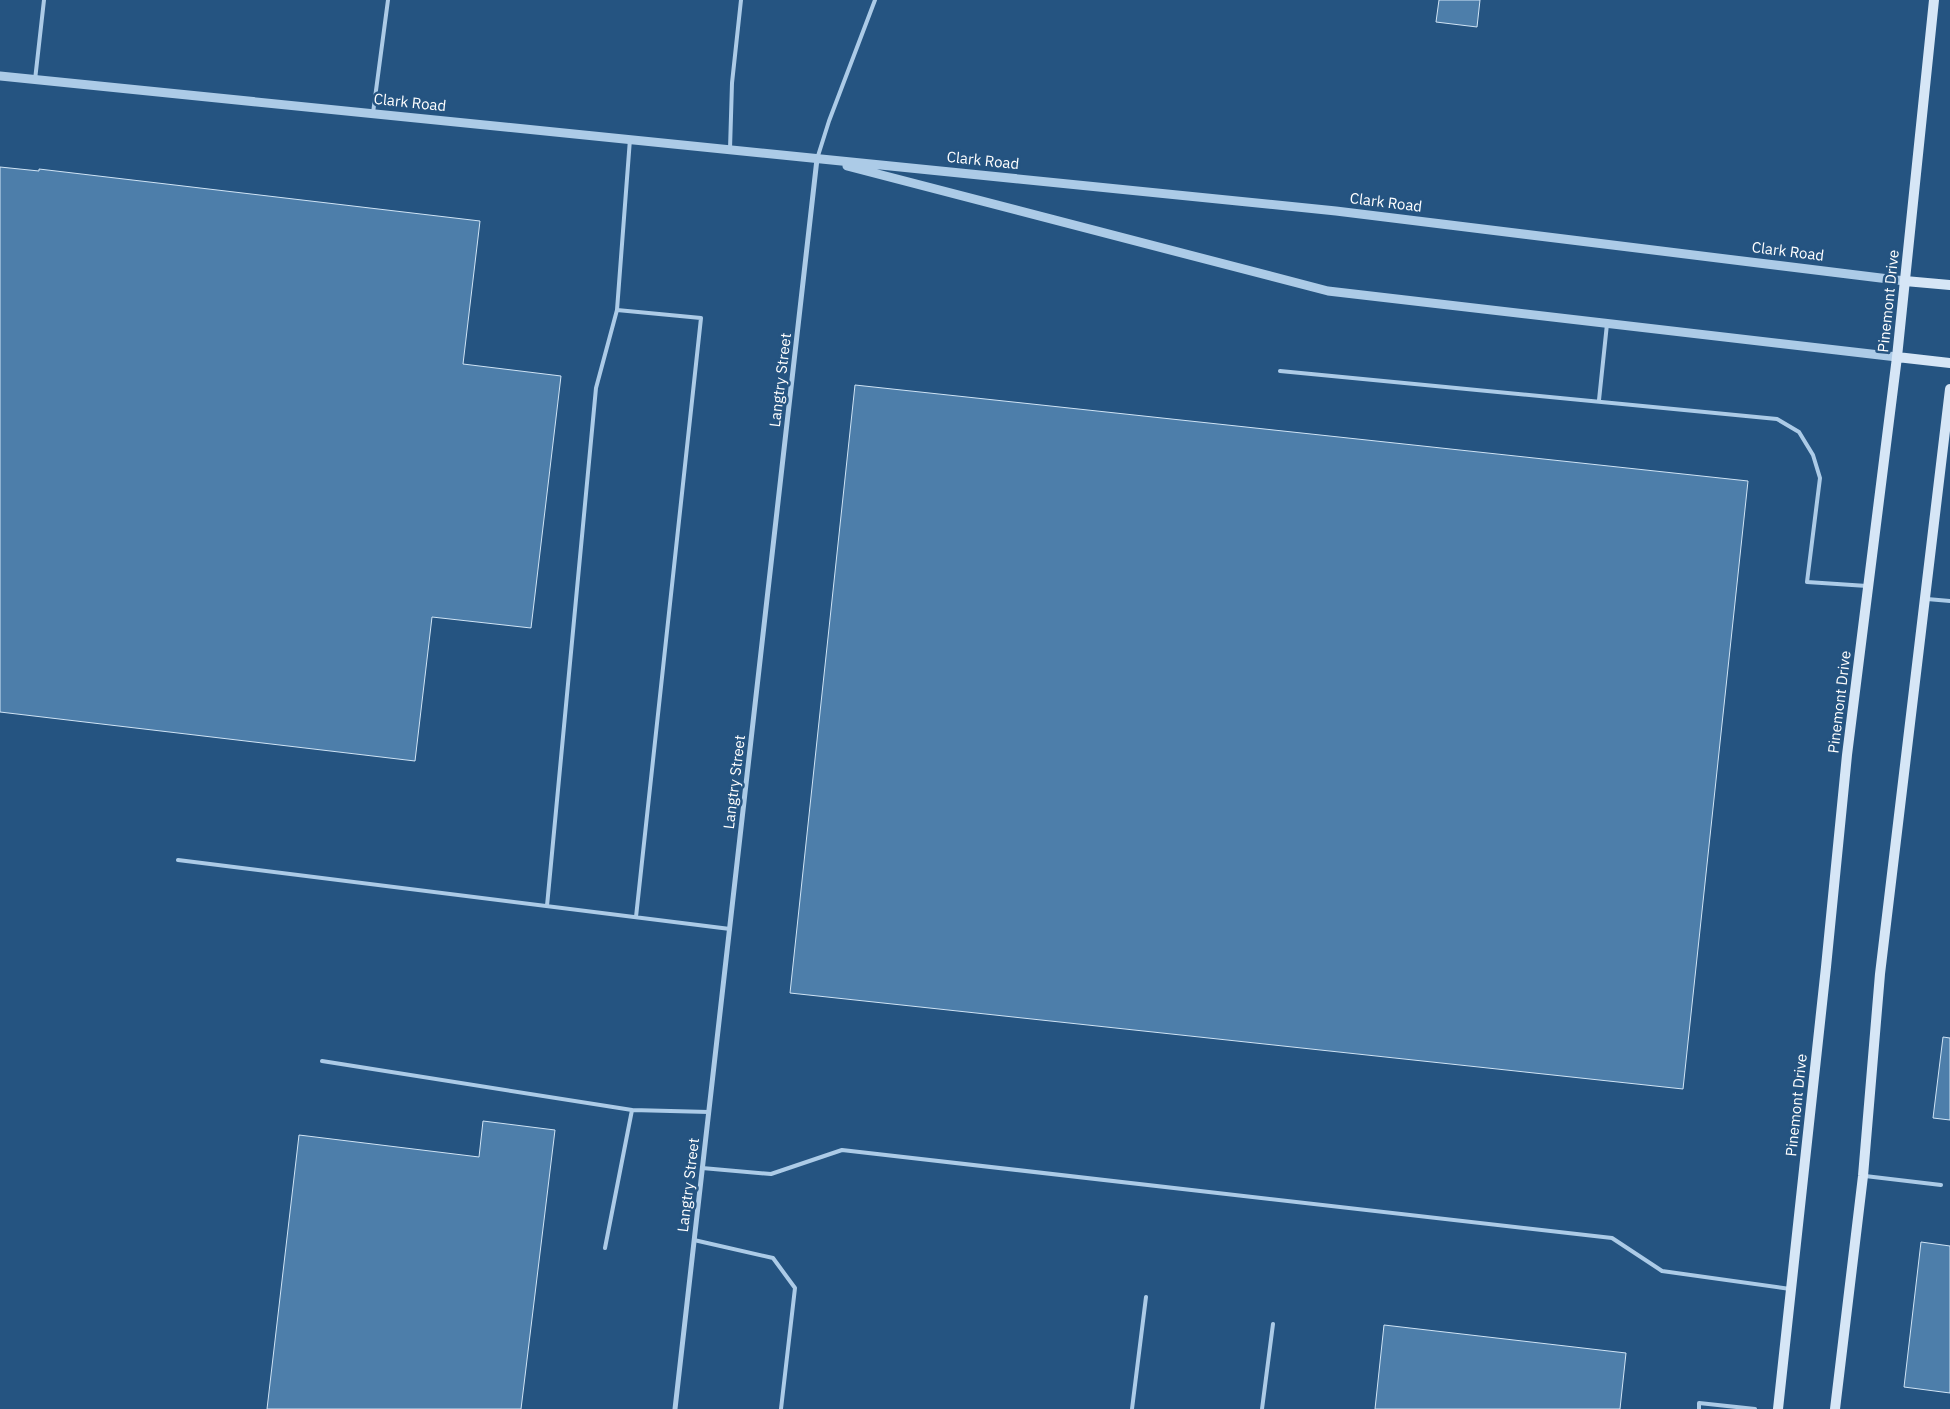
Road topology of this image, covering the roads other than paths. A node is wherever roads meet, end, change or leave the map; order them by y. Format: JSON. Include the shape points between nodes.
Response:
{"nodes":[{"id":1,"x":44,"y":0,"type":"edge"},
{"id":2,"x":388,"y":0,"type":"edge"},
{"id":3,"x":741,"y":0,"type":"edge"},
{"id":4,"x":875,"y":0,"type":"edge"},
{"id":5,"x":1934,"y":0,"type":"edge"},
{"id":6,"x":0,"y":76,"type":"edge"},
{"id":7,"x":35,"y":80,"type":"junction"},
{"id":8,"x":373,"y":113,"type":"junction"},
{"id":9,"x":630,"y":139,"type":"junction"},
{"id":10,"x":730,"y":149,"type":"junction"},
{"id":11,"x":818,"y":159,"type":"junction"},
{"id":12,"x":1905,"y":281,"type":"junction"},
{"id":13,"x":1950,"y":285,"type":"edge"},
{"id":14,"x":617,"y":310,"type":"junction"},
{"id":15,"x":1607,"y":324,"type":"junction"},
{"id":16,"x":1898,"y":357,"type":"junction"},
{"id":17,"x":1950,"y":363,"type":"edge"},
{"id":18,"x":1280,"y":371,"type":"dead end"},
{"id":19,"x":1950,"y":389,"type":"edge"},
{"id":20,"x":1599,"y":400,"type":"junction"},
{"id":21,"x":1869,"y":587,"type":"junction"},
{"id":22,"x":1925,"y":598,"type":"junction"},
{"id":23,"x":1950,"y":601,"type":"edge"},
{"id":24,"x":178,"y":860,"type":"dead end"},
{"id":25,"x":547,"y":906,"type":"junction"},
{"id":26,"x":636,"y":917,"type":"junction"},
{"id":27,"x":730,"y":929,"type":"junction"},
{"id":28,"x":322,"y":1061,"type":"dead end"},
{"id":29,"x":632,"y":1110,"type":"junction"},
{"id":30,"x":709,"y":1112,"type":"junction"},
{"id":31,"x":702,"y":1168,"type":"junction"},
{"id":32,"x":1863,"y":1176,"type":"junction"},
{"id":33,"x":1941,"y":1185,"type":"dead end"},
{"id":34,"x":694,"y":1240,"type":"junction"},
{"id":35,"x":605,"y":1248,"type":"dead end"},
{"id":36,"x":1791,"y":1289,"type":"junction"},
{"id":37,"x":1146,"y":1297,"type":"dead end"},
{"id":38,"x":1273,"y":1324,"type":"dead end"},
{"id":39,"x":674,"y":1409,"type":"edge"},
{"id":40,"x":781,"y":1409,"type":"edge"},
{"id":41,"x":1132,"y":1409,"type":"edge"},
{"id":42,"x":1262,"y":1409,"type":"edge"},
{"id":43,"x":1699,"y":1409,"type":"edge"},
{"id":44,"x":1755,"y":1409,"type":"edge"},
{"id":45,"x":1778,"y":1409,"type":"edge"},
{"id":46,"x":1835,"y":1409,"type":"edge"}],
"edges":[{"from":1,"to":7,"type":"lane"},
{"from":2,"to":8,"type":"lane"},
{"from":3,"to":10,"type":"lane","via":[[732,83]]},
{"from":4,"to":11,"type":"lane","via":[[829,120]]},
{"from":5,"to":12,"type":"main road","name":"Pinemont Drive"},
{"from":6,"to":7,"type":"street","name":"Clark Road"},
{"from":7,"to":8,"type":"street","name":"Clark Road"},
{"from":8,"to":9,"type":"street","name":"Clark Road"},
{"from":9,"to":10,"type":"street","name":"Clark Road"},
{"from":9,"to":14,"type":"lane"},
{"from":10,"to":11,"type":"street","name":"Clark Road"},
{"from":11,"to":12,"type":"street","name":"Clark Road","via":[[1336,212]]},
{"from":11,"to":15,"type":"street","name":"Clark Road","via":[[1328,291]]},
{"from":11,"to":27,"type":"street","name":"Langtry Street"},
{"from":12,"to":13,"type":"main road","name":"Clark Road"},
{"from":12,"to":16,"type":"main road","name":"Pinemont Drive"},
{"from":14,"to":25,"type":"lane","via":[[596,388]]},
{"from":14,"to":26,"type":"lane","via":[[702,318]]},
{"from":15,"to":16,"type":"street","name":"Clark Road"},
{"from":15,"to":20,"type":"lane"},
{"from":16,"to":17,"type":"main road"},
{"from":16,"to":21,"type":"main road","name":"Pinemont Drive"},
{"from":18,"to":20,"type":"lane"},
{"from":19,"to":22,"type":"main road"},
{"from":20,"to":21,"type":"lane","via":[[1777,418],[1799,432],[1813,456],[1820,478],[1807,582]]},
{"from":21,"to":36,"type":"main road","name":"Pinemont Drive","via":[[1847,755]]},
{"from":22,"to":23,"type":"lane"},
{"from":22,"to":32,"type":"main road","via":[[1880,974]]},
{"from":24,"to":25,"type":"lane"},
{"from":25,"to":26,"type":"lane"},
{"from":26,"to":27,"type":"lane"},
{"from":27,"to":30,"type":"street","name":"Langtry Street"},
{"from":28,"to":29,"type":"lane"},
{"from":29,"to":30,"type":"lane"},
{"from":29,"to":35,"type":"lane"},
{"from":30,"to":31,"type":"street","name":"Langtry Street"},
{"from":31,"to":34,"type":"street","name":"Langtry Street"},
{"from":31,"to":36,"type":"lane","via":[[771,1174],[842,1150],[1612,1238],[1662,1271]]},
{"from":32,"to":33,"type":"lane"},
{"from":32,"to":46,"type":"main road"},
{"from":34,"to":39,"type":"street","name":"Langtry Street"},
{"from":34,"to":40,"type":"lane","via":[[773,1258],[795,1288]]},
{"from":36,"to":45,"type":"main road","name":"Pinemont Drive"},
{"from":37,"to":41,"type":"lane"},
{"from":38,"to":42,"type":"lane"},
{"from":43,"to":44,"type":"lane","via":[[1699,1403]]}]}
